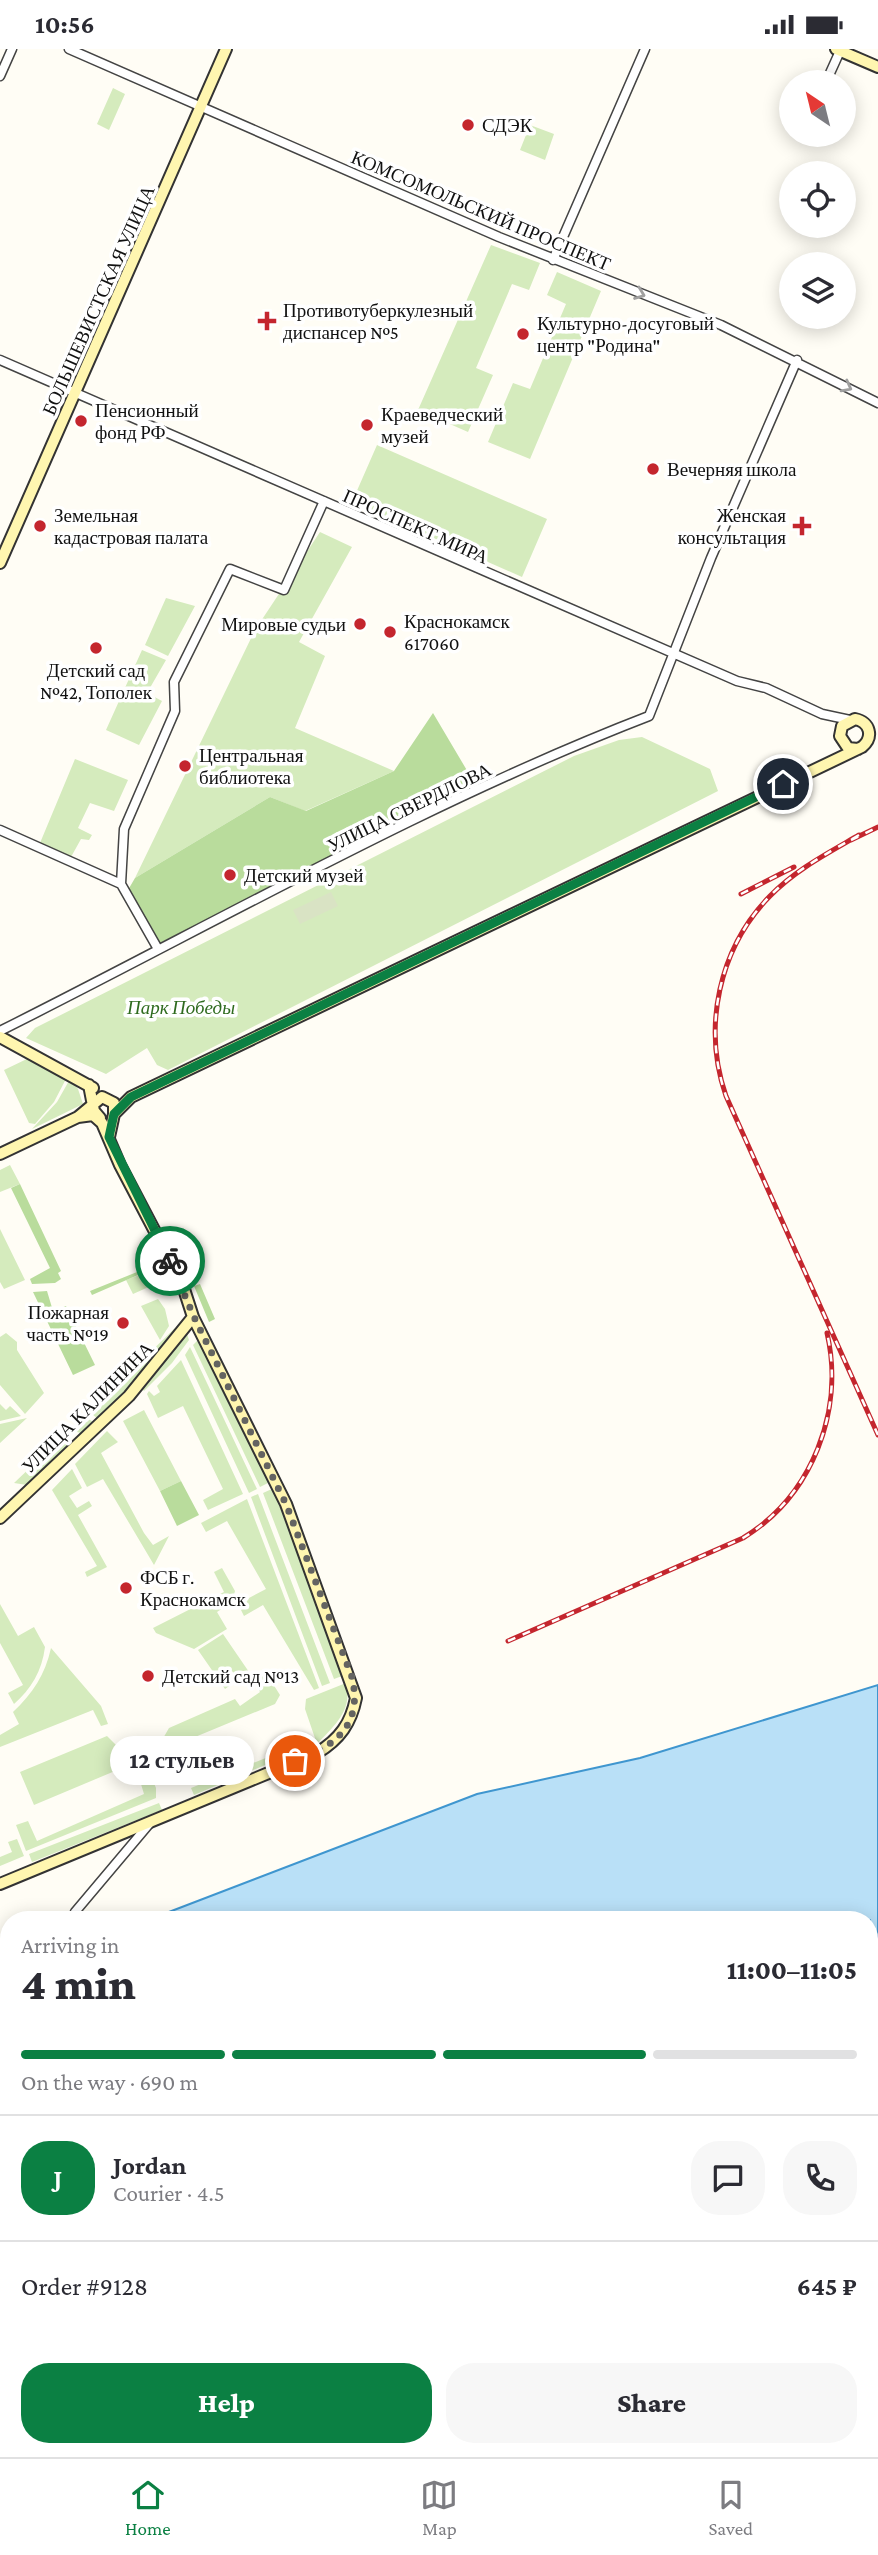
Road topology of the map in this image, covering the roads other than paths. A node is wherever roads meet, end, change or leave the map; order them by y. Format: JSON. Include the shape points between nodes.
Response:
{"nodes":[{"id":1,"x":12,"y":49,"type":"edge"},
{"id":2,"x":69,"y":49,"type":"edge"},
{"id":3,"x":226,"y":49,"type":"edge"},
{"id":4,"x":645,"y":49,"type":"edge"},
{"id":5,"x":838,"y":50,"type":"edge"},
{"id":6,"x":878,"y":67,"type":"edge"},
{"id":7,"x":830,"y":70,"type":"edge"},
{"id":8,"x":0,"y":76,"type":"edge"},
{"id":9,"x":202,"y":106,"type":"junction"},
{"id":10,"x":554,"y":260,"type":"junction"},
{"id":11,"x":0,"y":360,"type":"edge"},
{"id":12,"x":797,"y":360,"type":"junction"},
{"id":13,"x":76,"y":392,"type":"junction"},
{"id":14,"x":878,"y":403,"type":"edge"},
{"id":15,"x":324,"y":501,"type":"junction"},
{"id":16,"x":0,"y":563,"type":"edge"},
{"id":17,"x":673,"y":652,"type":"junction"},
{"id":18,"x":822,"y":714,"type":"junction"},
{"id":19,"x":876,"y":719,"type":"dead end"},
{"id":20,"x":855,"y":720,"type":"junction"},
{"id":21,"x":840,"y":736,"type":"junction"},
{"id":22,"x":878,"y":741,"type":"edge"},
{"id":23,"x":860,"y":748,"type":"junction"},
{"id":24,"x":832,"y":760,"type":"junction"},
{"id":25,"x":0,"y":830,"type":"edge"},
{"id":26,"x":121,"y":884,"type":"junction"},
{"id":27,"x":158,"y":949,"type":"junction"},
{"id":28,"x":0,"y":1031,"type":"edge"},
{"id":29,"x":0,"y":1037,"type":"edge"},
{"id":30,"x":89,"y":1085,"type":"junction"},
{"id":31,"x":107,"y":1097,"type":"junction"},
{"id":32,"x":131,"y":1097,"type":"junction"},
{"id":33,"x":95,"y":1112,"type":"junction"},
{"id":34,"x":114,"y":1114,"type":"junction"},
{"id":35,"x":109,"y":1137,"type":"junction"},
{"id":36,"x":0,"y":1154,"type":"edge"},
{"id":37,"x":194,"y":1317,"type":"junction"},
{"id":38,"x":0,"y":1518,"type":"edge"},
{"id":39,"x":151,"y":1821,"type":"junction"},
{"id":40,"x":0,"y":1884,"type":"edge"},
{"id":41,"x":76,"y":1911,"type":"edge"}],
"edges":[{"from":1,"to":8,"type":"street"},
{"from":2,"to":9,"type":"street","name":"КОМСОМОЛЬСКИЙ ПРОСПЕКТ"},
{"from":3,"to":9,"type":"street","name":"БОЛЬШЕВИСТСКАЯ УЛИЦА"},
{"from":4,"to":10,"type":"street"},
{"from":5,"to":6,"type":"street"},
{"from":5,"to":7,"type":"street"},
{"from":9,"to":10,"type":"street","name":"КОМСОМОЛЬСКИЙ ПРОСПЕКТ"},
{"from":9,"to":13,"type":"street","name":"БОЛЬШЕВИСТСКАЯ УЛИЦА"},
{"from":10,"to":12,"type":"street","name":"КОМСОМОЛЬСКИЙ ПРОСПЕКТ","one_way":true},
{"from":11,"to":13,"type":"street","name":"ПРОСПЕКТ МИРА"},
{"from":12,"to":14,"type":"street","name":"КОМСОМОЛЬСКИЙ ПРОСПЕКТ","one_way":true},
{"from":12,"to":17,"type":"street"},
{"from":13,"to":15,"type":"street","name":"ПРОСПЕКТ МИРА"},
{"from":13,"to":16,"type":"street","name":"БОЛЬШЕВИСТСКАЯ УЛИЦА"},
{"from":15,"to":17,"type":"street","name":"ПРОСПЕКТ МИРА"},
{"from":15,"to":26,"type":"street","via":[[284,590],[230,569],[174,682],[175,711],[124,829]]},
{"from":17,"to":18,"type":"street","name":"ПРОСПЕКТ МИРА"},
{"from":17,"to":27,"type":"street","name":"УЛИЦА СВЕРДЛОВА","via":[[649,716],[563,750]]},
{"from":18,"to":20,"type":"street","name":"ПРОСПЕКТ МИРА"},
{"from":18,"to":21,"type":"street","name":"ПРОСПЕКТ МИРА"},
{"from":19,"to":20,"type":"street"},
{"from":20,"to":21,"type":"street","via":[[842,726]]},
{"from":20,"to":23,"type":"street","via":[[870,730],[869,740]]},
{"from":21,"to":23,"type":"street","via":[[848,748]]},
{"from":21,"to":24,"type":"street"},
{"from":22,"to":23,"type":"street"},
{"from":23,"to":24,"type":"street"},
{"from":24,"to":32,"type":"street"},
{"from":25,"to":26,"type":"street"},
{"from":26,"to":27,"type":"street"},
{"from":27,"to":28,"type":"street","name":"УЛИЦА СВЕРДЛОВА"},
{"from":29,"to":30,"type":"street"},
{"from":30,"to":31,"type":"street"},
{"from":30,"to":33,"type":"street"},
{"from":31,"to":32,"type":"street"},
{"from":31,"to":33,"type":"street","via":[[99,1098]]},
{"from":31,"to":34,"type":"street","via":[[114,1103]]},
{"from":32,"to":34,"type":"street"},
{"from":33,"to":34,"type":"street","via":[[104,1119]]},
{"from":33,"to":35,"type":"street"},
{"from":33,"to":36,"type":"street"},
{"from":34,"to":35,"type":"street"},
{"from":35,"to":37,"type":"street","via":[[182,1283]]},
{"from":37,"to":38,"type":"street","name":"УЛИЦА КАЛИНИНА","via":[[139,1386]]},
{"from":37,"to":39,"type":"street","via":[[286,1504],[356,1698],[352,1718],[334,1743]]},
{"from":39,"to":40,"type":"street"},
{"from":39,"to":41,"type":"street"}]}
